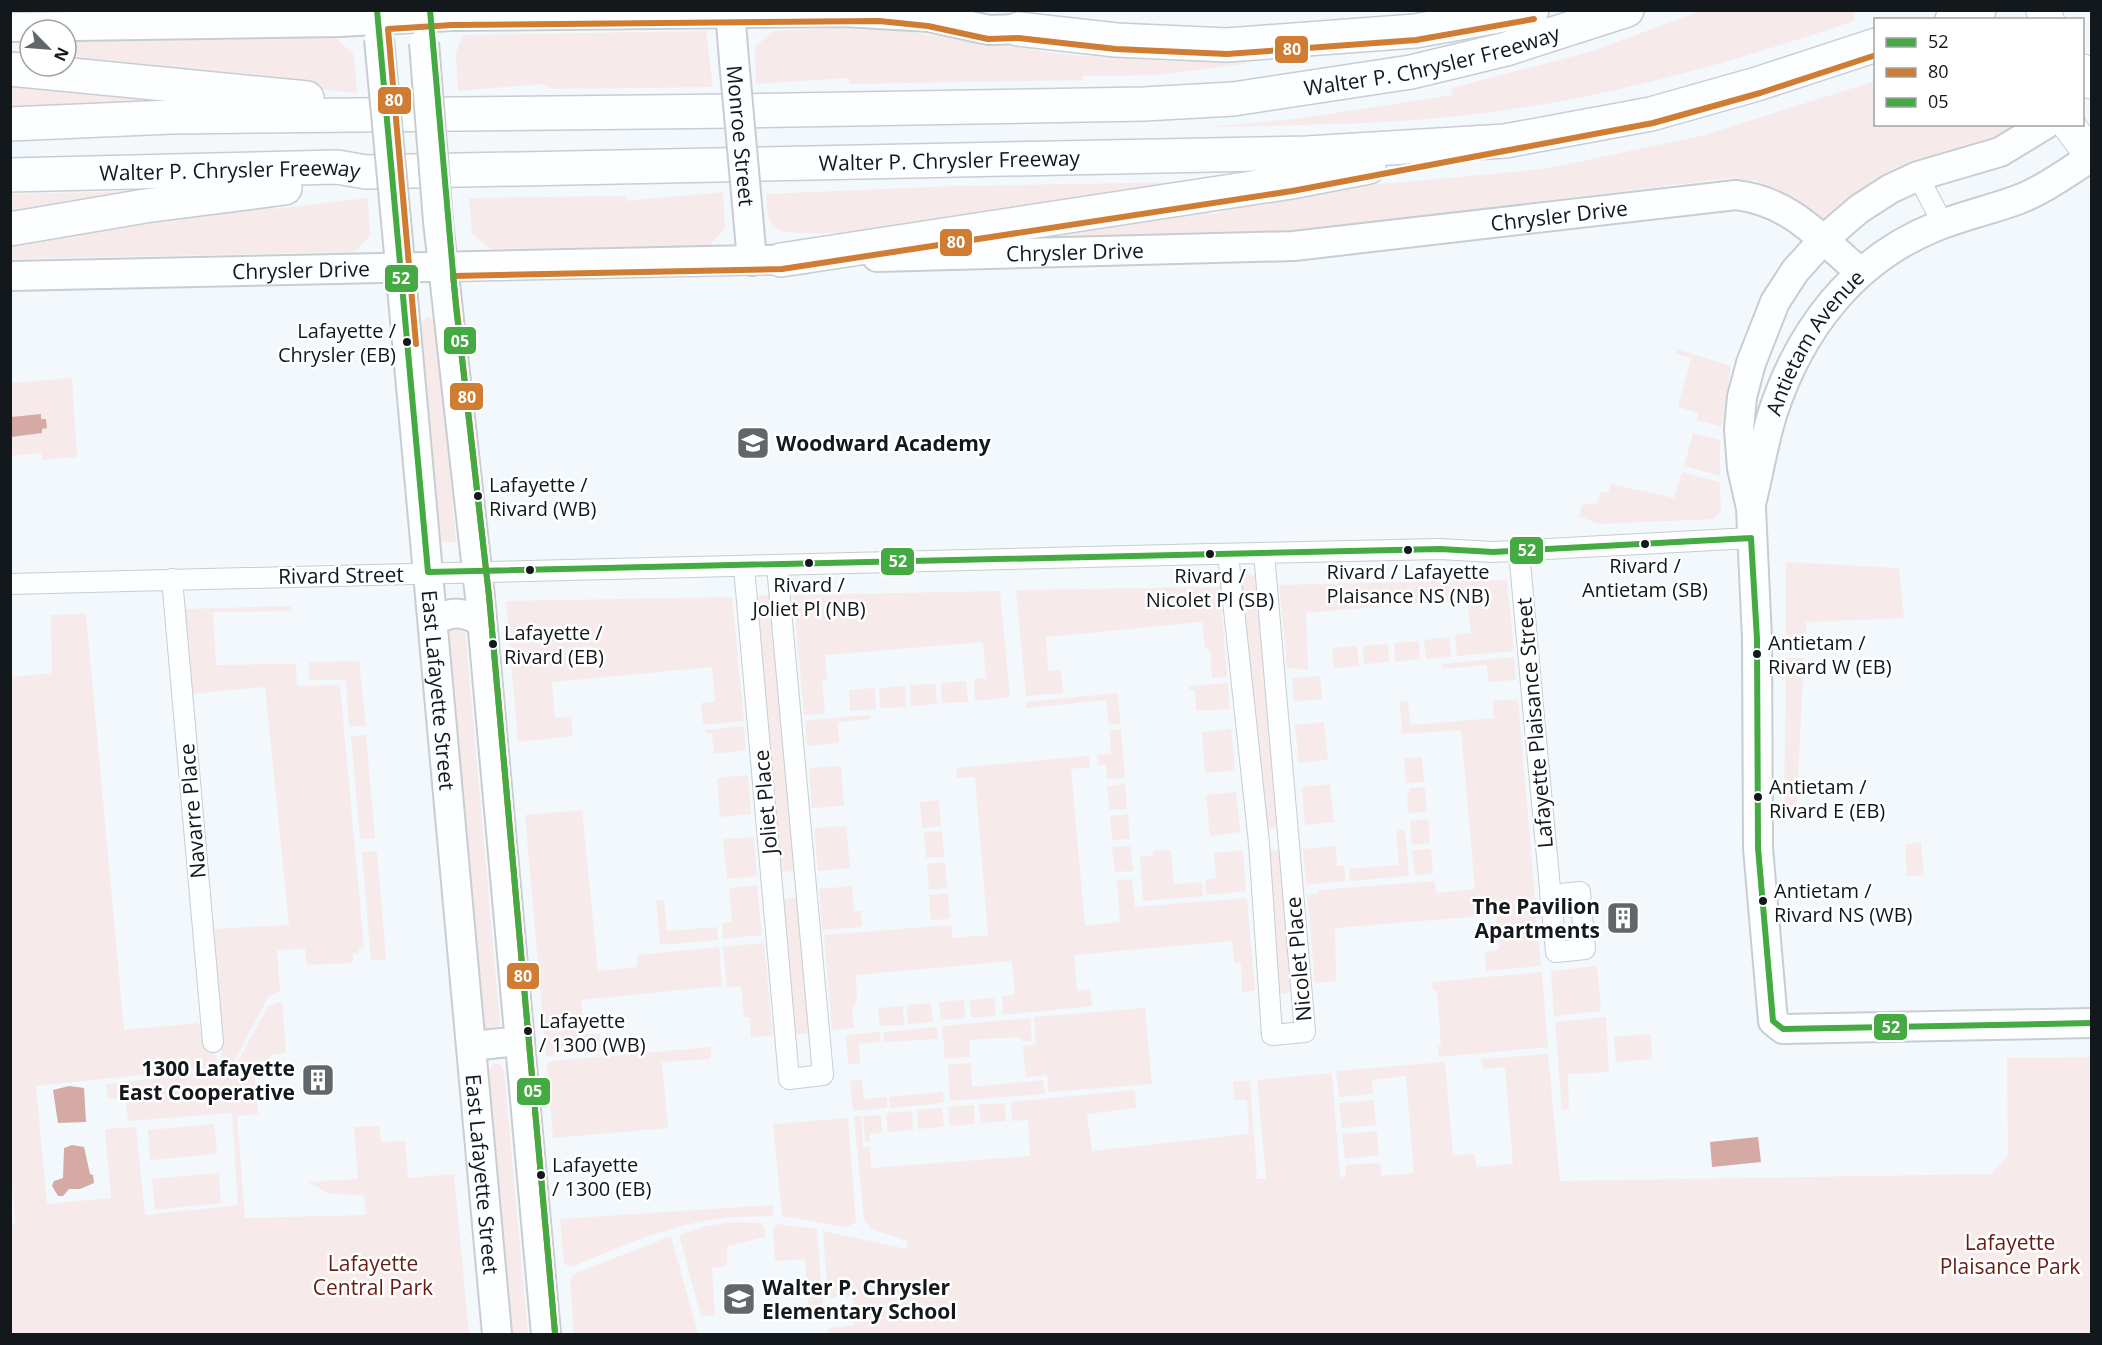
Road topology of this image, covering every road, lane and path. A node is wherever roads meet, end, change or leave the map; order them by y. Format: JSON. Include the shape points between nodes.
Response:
{"nodes":[{"id":1,"x":982,"y":10,"type":"edge"},
{"id":2,"x":1532,"y":10,"type":"edge"},
{"id":3,"x":1627,"y":10,"type":"edge"},
{"id":4,"x":1979,"y":10,"type":"edge"},
{"id":5,"x":730,"y":12,"type":"edge"},
{"id":6,"x":1957,"y":18,"type":"edge"},
{"id":7,"x":378,"y":23,"type":"edge"},
{"id":8,"x":422,"y":24,"type":"edge"},
{"id":9,"x":10,"y":27,"type":"edge"},
{"id":10,"x":1018,"y":29,"type":"junction"},
{"id":11,"x":1874,"y":45,"type":"edge"},
{"id":12,"x":10,"y":69,"type":"edge"},
{"id":13,"x":736,"y":111,"type":"junction"},
{"id":14,"x":10,"y":124,"type":"edge"},
{"id":15,"x":2043,"y":126,"type":"edge"},
{"id":16,"x":2069,"y":126,"type":"edge"},
{"id":17,"x":1505,"y":141,"type":"junction"},
{"id":18,"x":2091,"y":157,"type":"edge"},
{"id":19,"x":366,"y":172,"type":"junction"},
{"id":20,"x":10,"y":175,"type":"edge"},
{"id":21,"x":1918,"y":176,"type":"junction"},
{"id":22,"x":1943,"y":224,"type":"junction"},
{"id":23,"x":10,"y":229,"type":"edge"},
{"id":24,"x":1823,"y":240,"type":"junction"},
{"id":25,"x":766,"y":261,"type":"junction"},
{"id":26,"x":443,"y":267,"type":"junction"},
{"id":27,"x":400,"y":269,"type":"junction"},
{"id":28,"x":1860,"y":272,"type":"junction"},
{"id":29,"x":10,"y":276,"type":"edge"},
{"id":30,"x":447,"y":308,"type":"junction"},
{"id":31,"x":404,"y":310,"type":"junction"},
{"id":32,"x":1751,"y":508,"type":"junction"},
{"id":33,"x":1751,"y":538,"type":"junction"},
{"id":34,"x":1519,"y":551,"type":"junction"},
{"id":35,"x":1264,"y":553,"type":"junction"},
{"id":36,"x":1228,"y":554,"type":"junction"},
{"id":37,"x":777,"y":566,"type":"junction"},
{"id":38,"x":744,"y":567,"type":"junction"},
{"id":39,"x":477,"y":571,"type":"junction"},
{"id":40,"x":428,"y":572,"type":"junction"},
{"id":41,"x":172,"y":579,"type":"junction"},
{"id":42,"x":10,"y":584,"type":"edge"},
{"id":43,"x":433,"y":621,"type":"junction"},
{"id":44,"x":482,"y":622,"type":"junction"},
{"id":45,"x":805,"y":884,"type":"junction"},
{"id":46,"x":772,"y":887,"type":"junction"},
{"id":47,"x":1550,"y":895,"type":"dead end"},
{"id":48,"x":2091,"y":1023,"type":"edge"},
{"id":49,"x":520,"y":1041,"type":"junction"},
{"id":50,"x":213,"y":1042,"type":"dead end"},
{"id":51,"x":471,"y":1046,"type":"junction"},
{"id":52,"x":497,"y":1335,"type":"edge"},
{"id":53,"x":546,"y":1335,"type":"edge"}],
"edges":[{"from":1,"to":10,"type":"street"},
{"from":2,"to":10,"type":"highway","via":[[1415,31],[1227,45],[1106,40]]},
{"from":3,"to":13,"type":"highway","name":"Walter P. Chrysler Freeway","via":[[1506,49],[1411,72],[1233,99]]},
{"from":4,"to":6,"type":"highway"},
{"from":5,"to":8,"type":"street","via":[[452,16]]},
{"from":5,"to":10,"type":"street","via":[[879,12],[929,17],[988,30]]},
{"from":5,"to":25,"type":"street","name":"Monroe Street","bridge":true,"via":[[748,215]]},
{"from":7,"to":8,"type":"street"},
{"from":7,"to":9,"type":"street"},
{"from":7,"to":27,"type":"street","name":"East Lafayette Street","bridge":true},
{"from":8,"to":26,"type":"street","bridge":true},
{"from":11,"to":17,"type":"highway","name":"Walter P. Chrysler Freeway","via":[[1651,114]]},
{"from":12,"to":13,"type":"highway","via":[[319,99]]},
{"from":13,"to":14,"type":"highway","name":"Walter P. Chrysler Freeway","via":[[171,117]]},
{"from":15,"to":21,"type":"street","name":"Antietam Avenue","via":[[2000,153]]},
{"from":16,"to":18,"type":"main road"},
{"from":17,"to":19,"type":"highway","name":"Walter P. Chrysler Freeway","via":[[1307,153]]},
{"from":17,"to":25,"type":"highway","via":[[1291,182]]},
{"from":18,"to":22,"type":"street","name":"Antietam Avenue","via":[[2018,199]]},
{"from":19,"to":20,"type":"highway","name":"Walter P. Chrysler Freeway","via":[[337,167]]},
{"from":19,"to":23,"type":"highway","via":[[335,184],[229,194]]},
{"from":21,"to":22,"type":"street"},
{"from":21,"to":24,"type":"street","name":"Antietam Avenue","via":[[1859,209]]},
{"from":22,"to":28,"type":"street","name":"Antietam Avenue","via":[[1895,246]]},
{"from":24,"to":25,"type":"street","name":"Chrysler Drive","via":[[1774,203],[1736,195],[1294,246]]},
{"from":24,"to":28,"type":"street","name":"Chrysler Drive"},
{"from":24,"to":32,"type":"street","name":"Antietam Avenue","via":[[1795,271],[1775,302],[1745,385],[1739,429]]},
{"from":25,"to":26,"type":"street","name":"Chrysler Drive"},
{"from":26,"to":27,"type":"street","name":"Chrysler Drive"},
{"from":26,"to":30,"type":"street"},
{"from":27,"to":29,"type":"street","name":"Chrysler Drive"},
{"from":27,"to":31,"type":"street","name":"East Lafayette Street"},
{"from":28,"to":32,"type":"street","name":"Antietam Avenue","via":[[1817,320],[1798,351],[1772,415]]},
{"from":30,"to":31,"type":"street"},
{"from":30,"to":39,"type":"street"},
{"from":31,"to":40,"type":"street","name":"East Lafayette Street"},
{"from":32,"to":33,"type":"street","name":"Antietam Avenue"},
{"from":33,"to":34,"type":"street","name":"Rivard Street"},
{"from":33,"to":48,"type":"street","name":"Antietam Avenue","via":[[1757,639],[1758,848],[1776,1026],[1783,1029]]},
{"from":34,"to":35,"type":"street","name":"Rivard Street"},
{"from":34,"to":47,"type":"street","name":"Lafayette Plaisance Street"},
{"from":35,"to":36,"type":"street","name":"Rivard Street"},
{"from":35,"to":36,"type":"street","name":"Nicolet Place","via":[[1305,1032],[1272,1035],[1259,843]]},
{"from":36,"to":37,"type":"street","name":"Rivard Street"},
{"from":37,"to":38,"type":"street","name":"Rivard Street"},
{"from":37,"to":45,"type":"street","name":"Joliet Place"},
{"from":38,"to":39,"type":"street","name":"Rivard Street"},
{"from":38,"to":46,"type":"street","name":"Joliet Place"},
{"from":39,"to":40,"type":"street","name":"Rivard Street"},
{"from":39,"to":44,"type":"street"},
{"from":40,"to":41,"type":"street","name":"Rivard Street"},
{"from":40,"to":43,"type":"street","name":"East Lafayette Street"},
{"from":41,"to":42,"type":"street","name":"Rivard Street"},
{"from":41,"to":50,"type":"street","name":"Navarre Place"},
{"from":43,"to":44,"type":"street","via":[[457,612]]},
{"from":43,"to":51,"type":"street","name":"East Lafayette Street"},
{"from":44,"to":49,"type":"street"},
{"from":45,"to":46,"type":"street"},
{"from":45,"to":46,"type":"street","name":"Joliet Place","via":[[823,1076],[789,1079]]},
{"from":49,"to":51,"type":"street"},
{"from":49,"to":53,"type":"street"},
{"from":51,"to":52,"type":"street","name":"East Lafayette Street"}]}
